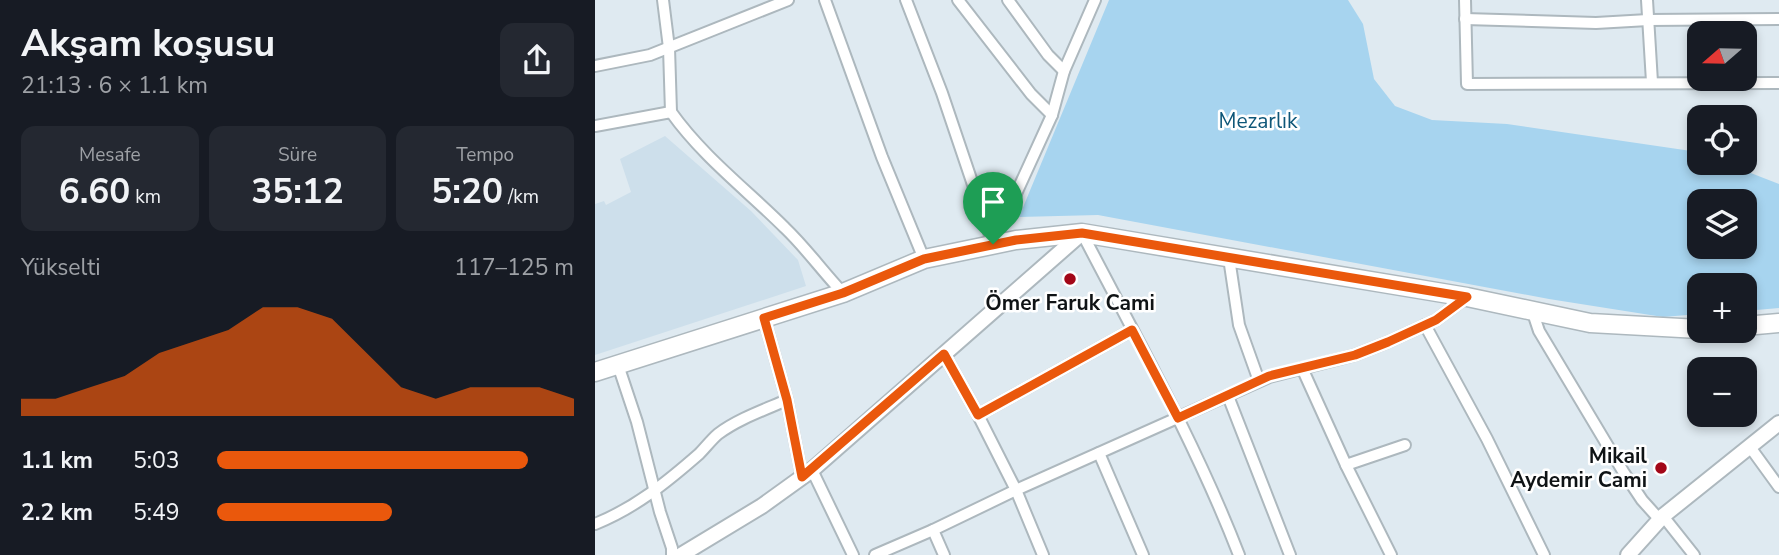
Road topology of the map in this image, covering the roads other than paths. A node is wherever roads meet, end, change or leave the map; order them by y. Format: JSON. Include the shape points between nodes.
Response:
{"nodes":[{"id":1,"x":663,"y":0,"type":"edge"},
{"id":2,"x":788,"y":0,"type":"edge"},
{"id":3,"x":825,"y":0,"type":"edge"},
{"id":4,"x":906,"y":0,"type":"edge"},
{"id":5,"x":958,"y":0,"type":"edge"},
{"id":6,"x":1008,"y":0,"type":"edge"},
{"id":7,"x":1465,"y":0,"type":"edge"},
{"id":8,"x":1647,"y":0,"type":"edge"},
{"id":9,"x":1092,"y":3,"type":"edge"},
{"id":10,"x":1465,"y":19,"type":"junction"},
{"id":11,"x":1779,"y":19,"type":"edge"},
{"id":12,"x":1648,"y":20,"type":"junction"},
{"id":13,"x":669,"y":48,"type":"junction"},
{"id":14,"x":595,"y":66,"type":"edge"},
{"id":15,"x":1064,"y":72,"type":"junction"},
{"id":16,"x":1652,"y":82,"type":"junction"},
{"id":17,"x":1779,"y":83,"type":"edge"},
{"id":18,"x":671,"y":112,"type":"junction"},
{"id":19,"x":1052,"y":115,"type":"junction"},
{"id":20,"x":595,"y":126,"type":"edge"},
{"id":21,"x":1082,"y":233,"type":"junction"},
{"id":22,"x":993,"y":244,"type":"junction"},
{"id":23,"x":1229,"y":258,"type":"junction"},
{"id":24,"x":924,"y":259,"type":"junction"},
{"id":25,"x":843,"y":293,"type":"junction"},
{"id":26,"x":1467,"y":297,"type":"junction"},
{"id":27,"x":1536,"y":312,"type":"junction"},
{"id":28,"x":764,"y":318,"type":"junction"},
{"id":29,"x":1779,"y":323,"type":"edge"},
{"id":30,"x":1425,"y":325,"type":"junction"},
{"id":31,"x":1757,"y":325,"type":"edge"},
{"id":32,"x":1687,"y":327,"type":"edge"},
{"id":33,"x":1132,"y":330,"type":"junction"},
{"id":34,"x":944,"y":354,"type":"junction"},
{"id":35,"x":618,"y":365,"type":"junction"},
{"id":36,"x":1302,"y":368,"type":"junction"},
{"id":37,"x":595,"y":372,"type":"edge"},
{"id":38,"x":1259,"y":381,"type":"junction"},
{"id":39,"x":1228,"y":396,"type":"junction"},
{"id":40,"x":787,"y":400,"type":"junction"},
{"id":41,"x":978,"y":415,"type":"junction"},
{"id":42,"x":1178,"y":418,"type":"junction"},
{"id":43,"x":1779,"y":423,"type":"edge"},
{"id":44,"x":1405,"y":445,"type":"dead end"},
{"id":45,"x":1750,"y":446,"type":"junction"},
{"id":46,"x":1099,"y":453,"type":"junction"},
{"id":47,"x":1346,"y":465,"type":"junction"},
{"id":48,"x":807,"y":474,"type":"junction"},
{"id":49,"x":1779,"y":486,"type":"edge"},
{"id":50,"x":1016,"y":491,"type":"junction"},
{"id":51,"x":654,"y":492,"type":"junction"},
{"id":52,"x":1662,"y":518,"type":"junction"},
{"id":53,"x":595,"y":524,"type":"edge"},
{"id":54,"x":933,"y":530,"type":"junction"},
{"id":55,"x":699,"y":551,"type":"edge"},
{"id":56,"x":672,"y":555,"type":"edge"},
{"id":57,"x":681,"y":555,"type":"edge"},
{"id":58,"x":853,"y":555,"type":"edge"},
{"id":59,"x":875,"y":555,"type":"edge"},
{"id":60,"x":944,"y":555,"type":"edge"},
{"id":61,"x":1043,"y":555,"type":"edge"},
{"id":62,"x":1143,"y":555,"type":"edge"},
{"id":63,"x":1239,"y":555,"type":"edge"},
{"id":64,"x":1290,"y":555,"type":"edge"},
{"id":65,"x":1391,"y":555,"type":"edge"},
{"id":66,"x":1544,"y":555,"type":"edge"},
{"id":67,"x":1628,"y":555,"type":"edge"},
{"id":68,"x":1694,"y":555,"type":"edge"}],
"edges":[{"from":1,"to":13,"type":"street"},
{"from":2,"to":13,"type":"street"},
{"from":3,"to":24,"type":"street"},
{"from":4,"to":22,"type":"street"},
{"from":5,"to":19,"type":"street"},
{"from":6,"to":15,"type":"street"},
{"from":7,"to":10,"type":"street"},
{"from":8,"to":12,"type":"street"},
{"from":9,"to":15,"type":"street"},
{"from":10,"to":12,"type":"street"},
{"from":10,"to":16,"type":"street","via":[[1467,84]]},
{"from":11,"to":12,"type":"street"},
{"from":12,"to":16,"type":"street"},
{"from":13,"to":14,"type":"street"},
{"from":13,"to":18,"type":"street"},
{"from":15,"to":19,"type":"street"},
{"from":16,"to":17,"type":"street"},
{"from":18,"to":20,"type":"street"},
{"from":18,"to":25,"type":"street","via":[[686,134],[787,230]]},
{"from":19,"to":22,"type":"street"},
{"from":21,"to":22,"type":"main road"},
{"from":21,"to":23,"type":"main road"},
{"from":21,"to":33,"type":"street"},
{"from":21,"to":34,"type":"street"},
{"from":22,"to":24,"type":"main road"},
{"from":23,"to":26,"type":"main road"},
{"from":23,"to":38,"type":"street","via":[[1239,325]]},
{"from":24,"to":25,"type":"main road"},
{"from":25,"to":28,"type":"main road"},
{"from":26,"to":27,"type":"main road"},
{"from":26,"to":30,"type":"street"},
{"from":27,"to":32,"type":"main road","via":[[1590,323]]},
{"from":27,"to":52,"type":"street","via":[[1539,331],[1624,473],[1642,500]]},
{"from":28,"to":35,"type":"main road"},
{"from":28,"to":40,"type":"street"},
{"from":29,"to":31,"type":"main road"},
{"from":30,"to":36,"type":"street","via":[[1355,355]]},
{"from":30,"to":66,"type":"street"},
{"from":33,"to":41,"type":"street"},
{"from":33,"to":42,"type":"street"},
{"from":34,"to":41,"type":"street"},
{"from":34,"to":48,"type":"street"},
{"from":35,"to":37,"type":"main road"},
{"from":35,"to":51,"type":"street"},
{"from":36,"to":38,"type":"street"},
{"from":36,"to":47,"type":"street"},
{"from":38,"to":39,"type":"street"},
{"from":39,"to":42,"type":"street"},
{"from":39,"to":64,"type":"street"},
{"from":40,"to":48,"type":"street"},
{"from":40,"to":51,"type":"street","via":[[717,435]]},
{"from":41,"to":50,"type":"street"},
{"from":42,"to":46,"type":"street"},
{"from":42,"to":63,"type":"street"},
{"from":43,"to":45,"type":"street"},
{"from":44,"to":47,"type":"street"},
{"from":45,"to":49,"type":"street"},
{"from":45,"to":52,"type":"street"},
{"from":46,"to":50,"type":"street"},
{"from":46,"to":62,"type":"street"},
{"from":47,"to":65,"type":"street"},
{"from":48,"to":55,"type":"street"},
{"from":48,"to":58,"type":"street"},
{"from":50,"to":54,"type":"street"},
{"from":50,"to":61,"type":"street"},
{"from":51,"to":53,"type":"street"},
{"from":51,"to":56,"type":"street"},
{"from":52,"to":67,"type":"street"},
{"from":52,"to":68,"type":"street"},
{"from":54,"to":59,"type":"street"},
{"from":54,"to":60,"type":"street"},
{"from":55,"to":57,"type":"street"}]}
